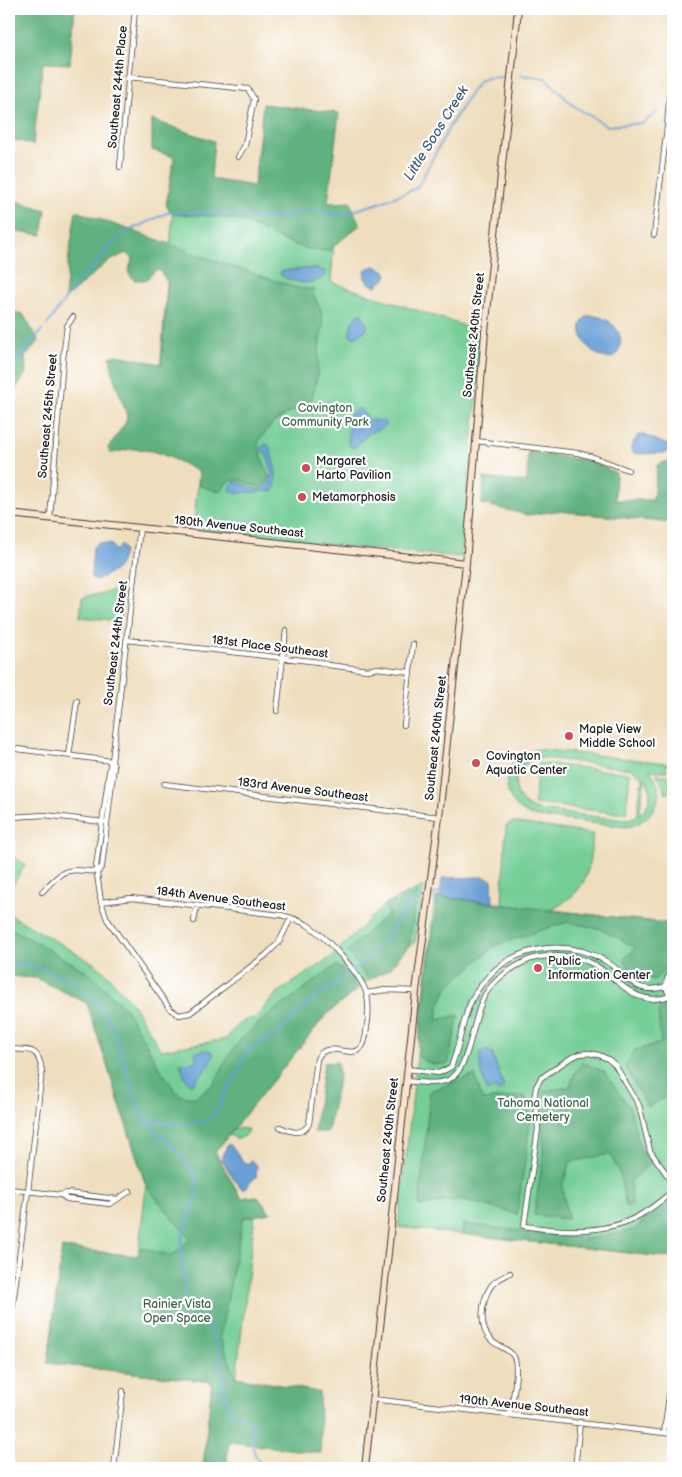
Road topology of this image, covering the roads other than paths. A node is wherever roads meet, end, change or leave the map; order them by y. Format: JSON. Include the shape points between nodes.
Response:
{"nodes":[{"id":1,"x":135,"y":9,"type":"edge"},
{"id":2,"x":518,"y":9,"type":"edge"},
{"id":3,"x":673,"y":50,"type":"edge"},
{"id":4,"x":128,"y":77,"type":"junction"},
{"id":5,"x":238,"y":157,"type":"dead end"},
{"id":6,"x":120,"y":167,"type":"dead end"},
{"id":7,"x":654,"y":235,"type":"dead end"},
{"id":8,"x":73,"y":317,"type":"dead end"},
{"id":9,"x":476,"y":441,"type":"junction"},
{"id":10,"x":628,"y":470,"type":"dead end"},
{"id":11,"x":9,"y":514,"type":"edge"},
{"id":12,"x":50,"y":518,"type":"junction"},
{"id":13,"x":140,"y":527,"type":"junction"},
{"id":14,"x":466,"y":563,"type":"junction"},
{"id":15,"x":286,"y":630,"type":"dead end"},
{"id":16,"x":127,"y":640,"type":"junction"},
{"id":17,"x":413,"y":644,"type":"dead end"},
{"id":18,"x":283,"y":659,"type":"junction"},
{"id":19,"x":410,"y":672,"type":"junction"},
{"id":20,"x":77,"y":701,"type":"dead end"},
{"id":21,"x":277,"y":711,"type":"dead end"},
{"id":22,"x":404,"y":725,"type":"dead end"},
{"id":23,"x":9,"y":748,"type":"edge"},
{"id":24,"x":69,"y":755,"type":"junction"},
{"id":25,"x":112,"y":761,"type":"junction"},
{"id":26,"x":164,"y":784,"type":"dead end"},
{"id":27,"x":10,"y":817,"type":"dead end"},
{"id":28,"x":439,"y":817,"type":"junction"},
{"id":29,"x":105,"y":822,"type":"junction"},
{"id":30,"x":98,"y":872,"type":"junction"},
{"id":31,"x":42,"y":892,"type":"dead end"},
{"id":32,"x":101,"y":902,"type":"junction"},
{"id":33,"x":197,"y":904,"type":"junction"},
{"id":34,"x":291,"y":918,"type":"junction"},
{"id":35,"x":194,"y":921,"type":"dead end"},
{"id":36,"x":673,"y":970,"type":"edge"},
{"id":37,"x":666,"y":986,"type":"junction"},
{"id":38,"x":416,"y":992,"type":"junction"},
{"id":39,"x":367,"y":993,"type":"junction"},
{"id":40,"x":672,"y":998,"type":"edge"},
{"id":41,"x":462,"y":1032,"type":"junction"},
{"id":42,"x":471,"y":1034,"type":"junction"},
{"id":43,"x":9,"y":1049,"type":"edge"},
{"id":44,"x":408,"y":1069,"type":"junction"},
{"id":45,"x":428,"y":1072,"type":"junction"},
{"id":46,"x":406,"y":1081,"type":"junction"},
{"id":47,"x":427,"y":1082,"type":"junction"},
{"id":48,"x":280,"y":1127,"type":"dead end"},
{"id":49,"x":673,"y":1183,"type":"edge"},
{"id":50,"x":9,"y":1189,"type":"edge"},
{"id":51,"x":28,"y":1191,"type":"junction"},
{"id":52,"x":130,"y":1191,"type":"dead end"},
{"id":53,"x":673,"y":1191,"type":"edge"},
{"id":54,"x":510,"y":1273,"type":"dead end"},
{"id":55,"x":9,"y":1333,"type":"edge"},
{"id":56,"x":673,"y":1367,"type":"edge"},
{"id":57,"x":123,"y":1391,"type":"dead end"},
{"id":58,"x":372,"y":1399,"type":"junction"},
{"id":59,"x":509,"y":1414,"type":"junction"},
{"id":60,"x":580,"y":1422,"type":"junction"},
{"id":61,"x":664,"y":1433,"type":"junction"},
{"id":62,"x":673,"y":1434,"type":"edge"},
{"id":63,"x":114,"y":1468,"type":"edge"},
{"id":64,"x":365,"y":1468,"type":"edge"},
{"id":65,"x":575,"y":1468,"type":"edge"}],
"edges":[{"from":1,"to":4,"type":"street","name":"Southeast 244th Place"},
{"from":2,"to":9,"type":"main road","name":"Southeast 240th Street"},
{"from":3,"to":7,"type":"street"},
{"from":4,"to":5,"type":"street","via":[[248,89],[254,99],[245,145]]},
{"from":4,"to":6,"type":"street","name":"Southeast 244th Place"},
{"from":8,"to":12,"type":"street","name":"Southeast 245th Street","via":[[67,326],[63,359]]},
{"from":9,"to":10,"type":"street","via":[[578,453]]},
{"from":9,"to":14,"type":"main road","name":"Southeast 240th Street"},
{"from":11,"to":12,"type":"main road","name":"180th Avenue Southeast"},
{"from":12,"to":13,"type":"main road","name":"180th Avenue Southeast"},
{"from":13,"to":14,"type":"main road","name":"180th Avenue Southeast"},
{"from":13,"to":16,"type":"street","name":"Southeast 244th Street"},
{"from":14,"to":28,"type":"main road","name":"Southeast 240th Street"},
{"from":15,"to":18,"type":"street"},
{"from":16,"to":18,"type":"street","name":"181st Place Southeast"},
{"from":16,"to":25,"type":"street","name":"Southeast 244th Street"},
{"from":17,"to":19,"type":"street"},
{"from":18,"to":19,"type":"street","name":"181st Place Southeast"},
{"from":18,"to":21,"type":"street"},
{"from":19,"to":22,"type":"street"},
{"from":20,"to":24,"type":"street"},
{"from":23,"to":24,"type":"street"},
{"from":24,"to":25,"type":"street"},
{"from":25,"to":29,"type":"street","name":"Southeast 244th Street","via":[[114,766]]},
{"from":26,"to":28,"type":"street","name":"183rd Avenue Southeast"},
{"from":27,"to":29,"type":"street","via":[[45,815]]},
{"from":28,"to":38,"type":"main road","name":"Southeast 240th Street"},
{"from":29,"to":30,"type":"street","name":"Southeast 244th Street","via":[[102,866]]},
{"from":30,"to":31,"type":"street","via":[[67,870]]},
{"from":30,"to":32,"type":"street","name":"Southeast 244th Street"},
{"from":32,"to":33,"type":"street","name":"184th Avenue Southeast","via":[[131,898]]},
{"from":32,"to":34,"type":"street","name":"Southeast 244th Street","via":[[107,919],[170,1009],[179,1015],[190,1013],[266,955],[279,942]]},
{"from":33,"to":34,"type":"street","name":"184th Avenue Southeast"},
{"from":33,"to":35,"type":"street"},
{"from":34,"to":39,"type":"street","name":"184th Avenue Southeast","via":[[318,934],[353,969]]},
{"from":36,"to":37,"type":"street"},
{"from":37,"to":40,"type":"street"},
{"from":37,"to":41,"type":"street","via":[[655,990],[638,987],[592,954],[574,949],[540,948],[503,963],[479,987],[471,1001]]},
{"from":38,"to":39,"type":"street","via":[[386,990]]},
{"from":38,"to":44,"type":"main road","name":"Southeast 240th Street"},
{"from":39,"to":48,"type":"street","via":[[368,1021],[361,1049],[321,1052],[317,1059],[306,1130],[290,1131]]},
{"from":40,"to":42,"type":"street","via":[[641,998],[602,969],[576,958],[534,958],[510,970],[486,993]]},
{"from":41,"to":42,"type":"street"},
{"from":41,"to":45,"type":"street","via":[[451,1067],[439,1073]]},
{"from":42,"to":47,"type":"street","via":[[466,1057],[456,1076],[447,1081]]},
{"from":43,"to":51,"type":"street","via":[[32,1051],[40,1057],[42,1071]]},
{"from":44,"to":45,"type":"street"},
{"from":44,"to":46,"type":"main road","name":"Southeast 240th Street"},
{"from":45,"to":47,"type":"street"},
{"from":46,"to":47,"type":"street"},
{"from":46,"to":58,"type":"main road","name":"Southeast 240th Street"},
{"from":49,"to":53,"type":"street","via":[[650,1151],[639,1105],[608,1058],[579,1054],[541,1078],[534,1099],[538,1129],[524,1226],[556,1231],[606,1227],[644,1213]]},
{"from":50,"to":51,"type":"street"},
{"from":51,"to":52,"type":"street","via":[[117,1199]]},
{"from":51,"to":55,"type":"street"},
{"from":54,"to":59,"type":"street","via":[[491,1286],[483,1312],[485,1333],[515,1358],[514,1401]]},
{"from":56,"to":61,"type":"street"},
{"from":57,"to":63,"type":"street"},
{"from":58,"to":59,"type":"street","name":"190th Avenue Southeast"},
{"from":58,"to":64,"type":"main road","name":"Southeast 240th Street"},
{"from":59,"to":60,"type":"street","name":"190th Avenue Southeast"},
{"from":60,"to":61,"type":"street","name":"190th Avenue Southeast"},
{"from":60,"to":65,"type":"street"},
{"from":61,"to":62,"type":"street","name":"190th Avenue Southeast"}]}
